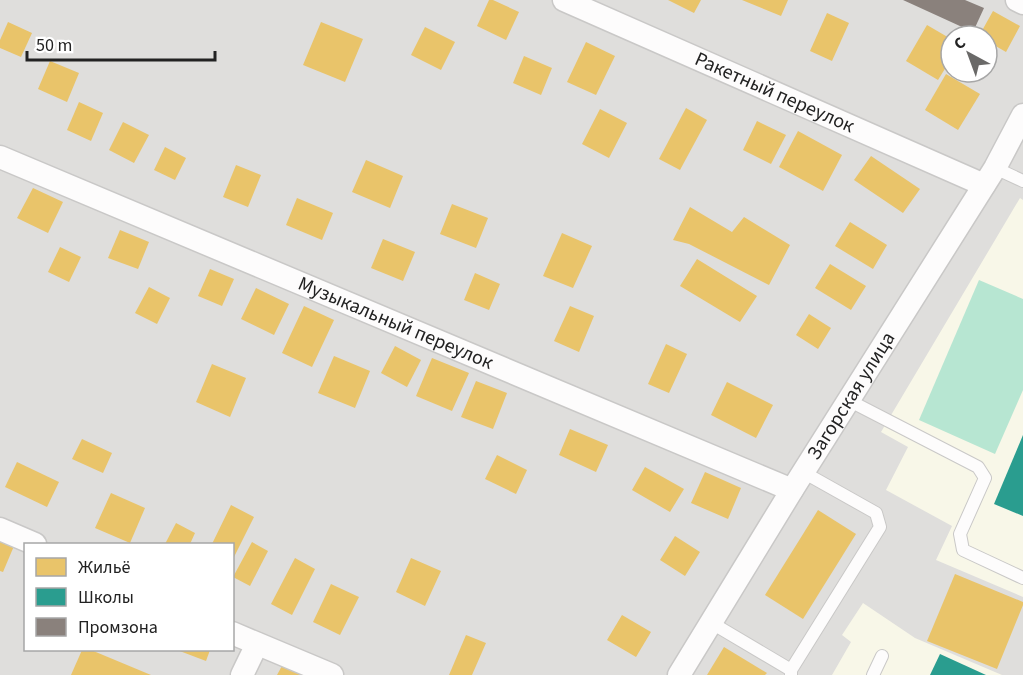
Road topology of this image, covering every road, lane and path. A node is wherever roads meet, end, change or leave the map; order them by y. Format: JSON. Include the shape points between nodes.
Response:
{"nodes":[{"id":1,"x":564,"y":0,"type":"edge"},
{"id":2,"x":1017,"y":0,"type":"edge"},
{"id":3,"x":1023,"y":3,"type":"edge"},
{"id":4,"x":1023,"y":115,"type":"edge"},
{"id":5,"x":0,"y":157,"type":"edge"},
{"id":6,"x":989,"y":176,"type":"junction"},
{"id":7,"x":1023,"y":181,"type":"edge"},
{"id":8,"x":848,"y":400,"type":"junction"},
{"id":9,"x":798,"y":481,"type":"junction"},
{"id":10,"x":0,"y":529,"type":"edge"},
{"id":11,"x":32,"y":543,"type":"edge"},
{"id":12,"x":1023,"y":578,"type":"edge"},
{"id":13,"x":710,"y":622,"type":"junction"},
{"id":14,"x":234,"y":634,"type":"edge"},
{"id":15,"x":257,"y":644,"type":"junction"},
{"id":16,"x":882,"y":656,"type":"dead end"},
{"id":17,"x":791,"y":673,"type":"edge"},
{"id":18,"x":242,"y":675,"type":"edge"},
{"id":19,"x":332,"y":675,"type":"edge"},
{"id":20,"x":679,"y":675,"type":"edge"},
{"id":21,"x":873,"y":675,"type":"edge"}],
"edges":[{"from":1,"to":6,"type":"street","name":"Ракетный переулок"},
{"from":2,"to":3,"type":"street"},
{"from":4,"to":6,"type":"street","name":"Загорская улица"},
{"from":5,"to":9,"type":"street","name":"Музыкальный переулок"},
{"from":6,"to":7,"type":"lane"},
{"from":6,"to":8,"type":"street","name":"Загорская улица"},
{"from":8,"to":9,"type":"street","name":"Загорская улица"},
{"from":8,"to":12,"type":"lane","via":[[978,467],[985,478],[960,534],[963,550]]},
{"from":9,"to":13,"type":"street","name":"Загорская улица"},
{"from":9,"to":17,"type":"lane","via":[[876,513],[880,527]]},
{"from":10,"to":11,"type":"street"},
{"from":13,"to":17,"type":"lane"},
{"from":13,"to":20,"type":"street","name":"Загорская улица"},
{"from":14,"to":15,"type":"street"},
{"from":15,"to":18,"type":"street"},
{"from":15,"to":19,"type":"street"},
{"from":16,"to":21,"type":"lane"}]}
